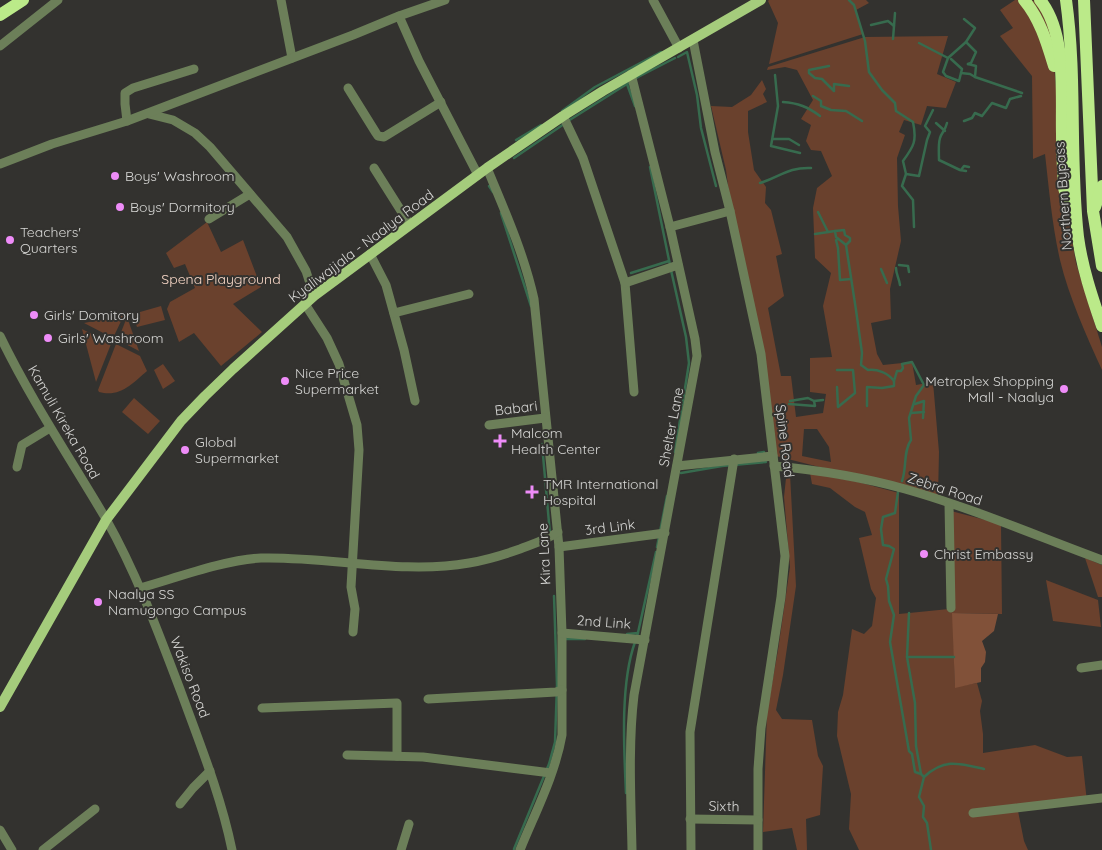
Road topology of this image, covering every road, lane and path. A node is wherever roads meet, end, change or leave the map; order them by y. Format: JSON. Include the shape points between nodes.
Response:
{"nodes":[{"id":1,"x":23,"y":0,"type":"edge"},
{"id":2,"x":58,"y":0,"type":"edge"},
{"id":3,"x":281,"y":0,"type":"edge"},
{"id":4,"x":445,"y":0,"type":"edge"},
{"id":5,"x":653,"y":0,"type":"edge"},
{"id":6,"x":761,"y":0,"type":"edge"},
{"id":7,"x":1024,"y":0,"type":"edge"},
{"id":8,"x":1040,"y":0,"type":"edge"},
{"id":9,"x":1066,"y":0,"type":"edge"},
{"id":10,"x":1084,"y":0,"type":"edge"},
{"id":11,"x":0,"y":15,"type":"edge"},
{"id":12,"x":399,"y":16,"type":"junction"},
{"id":13,"x":693,"y":40,"type":"junction"},
{"id":14,"x":0,"y":46,"type":"edge"},
{"id":15,"x":678,"y":48,"type":"junction"},
{"id":16,"x":292,"y":58,"type":"junction"},
{"id":17,"x":194,"y":68,"type":"dead end"},
{"id":18,"x":632,"y":79,"type":"junction"},
{"id":19,"x":348,"y":88,"type":"dead end"},
{"id":20,"x":1062,"y":92,"type":"junction"},
{"id":21,"x":440,"y":102,"type":"junction"},
{"id":22,"x":149,"y":114,"type":"junction"},
{"id":23,"x":565,"y":120,"type":"junction"},
{"id":24,"x":128,"y":122,"type":"junction"},
{"id":25,"x":0,"y":164,"type":"edge"},
{"id":26,"x":374,"y":168,"type":"dead end"},
{"id":27,"x":487,"y":168,"type":"junction"},
{"id":28,"x":478,"y":175,"type":"junction"},
{"id":29,"x":1102,"y":186,"type":"edge"},
{"id":30,"x":250,"y":194,"type":"junction"},
{"id":31,"x":730,"y":211,"type":"junction"},
{"id":32,"x":1093,"y":211,"type":"junction"},
{"id":33,"x":1076,"y":214,"type":"junction"},
{"id":34,"x":209,"y":219,"type":"dead end"},
{"id":35,"x":410,"y":225,"type":"junction"},
{"id":36,"x":670,"y":227,"type":"junction"},
{"id":37,"x":370,"y":254,"type":"junction"},
{"id":38,"x":674,"y":266,"type":"junction"},
{"id":39,"x":1102,"y":266,"type":"edge"},
{"id":40,"x":625,"y":283,"type":"junction"},
{"id":41,"x":469,"y":294,"type":"dead end"},
{"id":42,"x":314,"y":296,"type":"junction"},
{"id":43,"x":305,"y":304,"type":"junction"},
{"id":44,"x":394,"y":313,"type":"junction"},
{"id":45,"x":1102,"y":326,"type":"edge"},
{"id":46,"x":0,"y":336,"type":"edge"},
{"id":47,"x":3,"y":350,"type":"edge"},
{"id":48,"x":634,"y":392,"type":"dead end"},
{"id":49,"x":415,"y":401,"type":"dead end"},
{"id":50,"x":545,"y":418,"type":"junction"},
{"id":51,"x":489,"y":425,"type":"dead end"},
{"id":52,"x":50,"y":428,"type":"junction"},
{"id":53,"x":773,"y":456,"type":"junction"},
{"id":54,"x":733,"y":463,"type":"junction"},
{"id":55,"x":677,"y":466,"type":"junction"},
{"id":56,"x":774,"y":466,"type":"junction"},
{"id":57,"x":17,"y":467,"type":"dead end"},
{"id":58,"x":949,"y":504,"type":"junction"},
{"id":59,"x":106,"y":520,"type":"junction"},
{"id":60,"x":558,"y":532,"type":"junction"},
{"id":61,"x":665,"y":533,"type":"junction"},
{"id":62,"x":559,"y":547,"type":"junction"},
{"id":63,"x":1102,"y":560,"type":"edge"},
{"id":64,"x":354,"y":562,"type":"junction"},
{"id":65,"x":140,"y":588,"type":"junction"},
{"id":66,"x":951,"y":608,"type":"dead end"},
{"id":67,"x":353,"y":632,"type":"dead end"},
{"id":68,"x":562,"y":633,"type":"junction"},
{"id":69,"x":639,"y":639,"type":"junction"},
{"id":70,"x":1102,"y":665,"type":"edge"},
{"id":71,"x":1081,"y":668,"type":"dead end"},
{"id":72,"x":558,"y":691,"type":"junction"},
{"id":73,"x":428,"y":700,"type":"dead end"},
{"id":74,"x":0,"y":707,"type":"edge"},
{"id":75,"x":262,"y":708,"type":"dead end"},
{"id":76,"x":347,"y":755,"type":"dead end"},
{"id":77,"x":397,"y":756,"type":"junction"},
{"id":78,"x":210,"y":771,"type":"junction"},
{"id":79,"x":548,"y":772,"type":"junction"},
{"id":80,"x":1102,"y":798,"type":"edge"},
{"id":81,"x":180,"y":804,"type":"dead end"},
{"id":82,"x":95,"y":809,"type":"dead end"},
{"id":83,"x":974,"y":813,"type":"dead end"},
{"id":84,"x":690,"y":819,"type":"junction"},
{"id":85,"x":758,"y":820,"type":"junction"},
{"id":86,"x":409,"y":824,"type":"dead end"},
{"id":87,"x":0,"y":830,"type":"edge"},
{"id":88,"x":12,"y":850,"type":"edge"},
{"id":89,"x":43,"y":850,"type":"edge"},
{"id":90,"x":232,"y":850,"type":"edge"},
{"id":91,"x":401,"y":850,"type":"edge"},
{"id":92,"x":520,"y":850,"type":"edge"},
{"id":93,"x":632,"y":850,"type":"edge"},
{"id":94,"x":691,"y":850,"type":"edge"},
{"id":95,"x":758,"y":850,"type":"edge"}],
"edges":[{"from":1,"to":11,"type":"highway"},
{"from":2,"to":14,"type":"street"},
{"from":3,"to":16,"type":"street"},
{"from":4,"to":12,"type":"street"},
{"from":5,"to":15,"type":"street"},
{"from":6,"to":13,"type":"main road","name":"Kyaliwajjala - Naalya Road"},
{"from":7,"to":20,"type":"highway","via":[[1041,27]]},
{"from":8,"to":20,"type":"highway","via":[[1056,34]]},
{"from":9,"to":33,"type":"highway","name":"Northern Bypass","via":[[1072,61]]},
{"from":10,"to":32,"type":"highway","name":"Northern Bypass"},
{"from":12,"to":16,"type":"street"},
{"from":12,"to":21,"type":"street"},
{"from":13,"to":15,"type":"main road","name":"Kyaliwajjala - Naalya Road"},
{"from":13,"to":31,"type":"street","name":"Spine Road"},
{"from":15,"to":18,"type":"main road","name":"Kyaliwajjala - Naalya Road"},
{"from":16,"to":22,"type":"street"},
{"from":17,"to":24,"type":"street","via":[[126,93]]},
{"from":18,"to":23,"type":"main road","name":"Kyaliwajjala - Naalya Road"},
{"from":18,"to":36,"type":"street","name":"Shelter Lane"},
{"from":19,"to":21,"type":"street","via":[[381,137]]},
{"from":20,"to":33,"type":"highway","via":[[1064,188]]},
{"from":21,"to":28,"type":"street"},
{"from":22,"to":24,"type":"street"},
{"from":22,"to":30,"type":"street","via":[[173,120],[195,133]]},
{"from":23,"to":27,"type":"main road","name":"Kyaliwajjala - Naalya Road"},
{"from":23,"to":40,"type":"street","via":[[583,158]]},
{"from":24,"to":25,"type":"street","via":[[52,144]]},
{"from":26,"to":35,"type":"street"},
{"from":27,"to":28,"type":"main road","name":"Kyaliwajjala - Naalya Road"},
{"from":27,"to":50,"type":"street","name":"Kira Lane","via":[[529,273]]},
{"from":28,"to":35,"type":"main road","name":"Kyaliwajjala - Naalya Road"},
{"from":29,"to":32,"type":"highway"},
{"from":30,"to":34,"type":"street"},
{"from":30,"to":42,"type":"street","via":[[287,237],[306,271]]},
{"from":31,"to":36,"type":"street"},
{"from":31,"to":53,"type":"street","name":"Spine Road","via":[[761,354]]},
{"from":32,"to":39,"type":"highway","name":"Northern Bypass"},
{"from":33,"to":45,"type":"highway","name":"Northern Bypass","via":[[1085,272]]},
{"from":35,"to":37,"type":"main road","name":"Kyaliwajjala - Naalya Road"},
{"from":36,"to":38,"type":"street","name":"Shelter Lane"},
{"from":37,"to":42,"type":"main road","name":"Kyaliwajjala - Naalya Road"},
{"from":37,"to":44,"type":"street","via":[[386,285]]},
{"from":38,"to":40,"type":"street"},
{"from":38,"to":55,"type":"street","name":"Shelter Lane","via":[[697,356]]},
{"from":40,"to":48,"type":"street"},
{"from":41,"to":44,"type":"street"},
{"from":42,"to":43,"type":"main road","name":"Kyaliwajjala - Naalya Road"},
{"from":43,"to":59,"type":"main road","name":"Kyaliwajjala - Naalya Road","via":[[181,421]]},
{"from":43,"to":64,"type":"street","via":[[339,364],[357,425],[359,450]]},
{"from":44,"to":49,"type":"street"},
{"from":46,"to":47,"type":"street","name":"Kamuli Kireka Road"},
{"from":47,"to":52,"type":"street","name":"Kamuli Kireka Road"},
{"from":50,"to":51,"type":"street","name":"Babari"},
{"from":50,"to":60,"type":"street","name":"Kira Lane"},
{"from":52,"to":57,"type":"street","via":[[22,445]]},
{"from":52,"to":59,"type":"street","name":"Kamuli Kireka Road"},
{"from":53,"to":54,"type":"street"},
{"from":53,"to":56,"type":"street","name":"Spine Road"},
{"from":54,"to":55,"type":"street"},
{"from":54,"to":84,"type":"street","via":[[690,732]]},
{"from":55,"to":61,"type":"street","name":"Shelter Lane"},
{"from":56,"to":58,"type":"street","name":"Zebra Road","via":[[811,469],[875,482]]},
{"from":56,"to":85,"type":"street","name":"Spine Road","via":[[786,556],[761,728]]},
{"from":58,"to":63,"type":"street","name":"Zebra Road"},
{"from":58,"to":66,"type":"street"},
{"from":59,"to":65,"type":"street","name":"Wakiso Road"},
{"from":59,"to":74,"type":"main road","name":"Kyaliwajjala - Naalya Road"},
{"from":60,"to":62,"type":"street","name":"Kira Lane"},
{"from":60,"to":64,"type":"street","via":[[550,538],[470,563],[416,567]]},
{"from":61,"to":62,"type":"street","name":"3rd Link"},
{"from":61,"to":69,"type":"street","name":"Shelter Lane"},
{"from":62,"to":68,"type":"street","name":"Kira Lane"},
{"from":64,"to":65,"type":"street","via":[[280,558],[242,560]]},
{"from":64,"to":67,"type":"street","via":[[351,587]]},
{"from":65,"to":78,"type":"street","name":"Wakiso Road"},
{"from":68,"to":69,"type":"street","name":"2nd Link"},
{"from":68,"to":72,"type":"street","name":"Kira Lane"},
{"from":69,"to":93,"type":"street","name":"Shelter Lane","via":[[632,711]]},
{"from":70,"to":71,"type":"street"},
{"from":72,"to":73,"type":"street"},
{"from":72,"to":79,"type":"street","name":"Kira Lane","via":[[562,735]]},
{"from":75,"to":77,"type":"street","via":[[397,703]]},
{"from":76,"to":77,"type":"street"},
{"from":77,"to":79,"type":"street"},
{"from":78,"to":81,"type":"street"},
{"from":78,"to":90,"type":"street","name":"Wakiso Road","via":[[226,817]]},
{"from":79,"to":92,"type":"street","name":"Kira Lane"},
{"from":80,"to":83,"type":"street"},
{"from":82,"to":89,"type":"street"},
{"from":84,"to":85,"type":"street","name":"Sixth"},
{"from":84,"to":94,"type":"street"},
{"from":85,"to":95,"type":"street","name":"Spine Road"},
{"from":86,"to":91,"type":"street"},
{"from":87,"to":88,"type":"street"}]}
